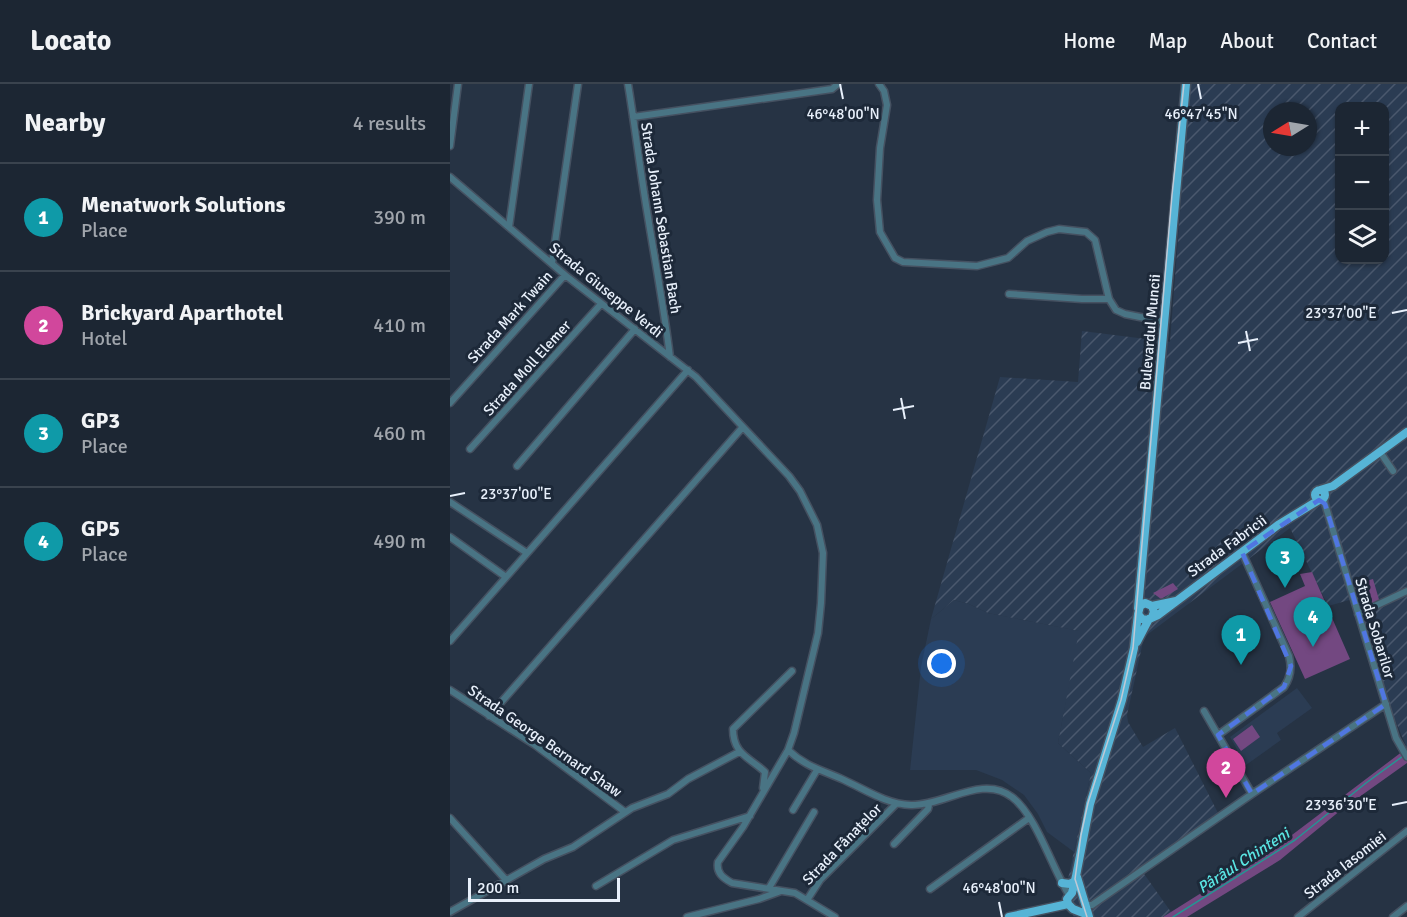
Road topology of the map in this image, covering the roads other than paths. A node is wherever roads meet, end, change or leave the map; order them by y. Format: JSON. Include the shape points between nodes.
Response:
{"nodes":[{"id":1,"x":458,"y":84,"type":"edge"},
{"id":2,"x":530,"y":84,"type":"edge"},
{"id":3,"x":578,"y":84,"type":"edge"},
{"id":4,"x":628,"y":84,"type":"edge"},
{"id":5,"x":838,"y":84,"type":"edge"},
{"id":6,"x":879,"y":84,"type":"edge"},
{"id":7,"x":1186,"y":84,"type":"edge"},
{"id":8,"x":633,"y":117,"type":"junction"},
{"id":9,"x":450,"y":146,"type":"edge"},
{"id":10,"x":450,"y":177,"type":"edge"},
{"id":11,"x":509,"y":227,"type":"junction"},
{"id":12,"x":552,"y":263,"type":"junction"},
{"id":13,"x":565,"y":275,"type":"junction"},
{"id":14,"x":1009,"y":294,"type":"dead end"},
{"id":15,"x":1109,"y":299,"type":"junction"},
{"id":16,"x":601,"y":304,"type":"junction"},
{"id":17,"x":1165,"y":321,"type":"junction"},
{"id":18,"x":635,"y":329,"type":"junction"},
{"id":19,"x":670,"y":357,"type":"junction"},
{"id":20,"x":688,"y":370,"type":"junction"},
{"id":21,"x":450,"y":403,"type":"edge"},
{"id":22,"x":741,"y":428,"type":"junction"},
{"id":23,"x":1407,"y":432,"type":"edge"},
{"id":24,"x":470,"y":449,"type":"dead end"},
{"id":25,"x":1380,"y":452,"type":"junction"},
{"id":26,"x":517,"y":466,"type":"dead end"},
{"id":27,"x":1393,"y":471,"type":"dead end"},
{"id":28,"x":1321,"y":497,"type":"junction"},
{"id":29,"x":450,"y":502,"type":"edge"},
{"id":30,"x":450,"y":537,"type":"edge"},
{"id":31,"x":1242,"y":552,"type":"junction"},
{"id":32,"x":527,"y":553,"type":"junction"},
{"id":33,"x":506,"y":577,"type":"junction"},
{"id":34,"x":1140,"y":582,"type":"junction"},
{"id":35,"x":1407,"y":591,"type":"edge"},
{"id":36,"x":1176,"y":601,"type":"junction"},
{"id":37,"x":1151,"y":605,"type":"junction"},
{"id":38,"x":1138,"y":611,"type":"junction"},
{"id":39,"x":1358,"y":614,"type":"junction"},
{"id":40,"x":1151,"y":618,"type":"junction"},
{"id":41,"x":451,"y":637,"type":"edge"},
{"id":42,"x":1134,"y":648,"type":"junction"},
{"id":43,"x":792,"y":671,"type":"dead end"},
{"id":44,"x":450,"y":690,"type":"edge"},
{"id":45,"x":1386,"y":704,"type":"junction"},
{"id":46,"x":1204,"y":711,"type":"dead end"},
{"id":47,"x":489,"y":716,"type":"junction"},
{"id":48,"x":1218,"y":735,"type":"junction"},
{"id":49,"x":1407,"y":738,"type":"edge"},
{"id":50,"x":1400,"y":746,"type":"junction"},
{"id":51,"x":788,"y":750,"type":"junction"},
{"id":52,"x":739,"y":752,"type":"junction"},
{"id":53,"x":1407,"y":757,"type":"edge"},
{"id":54,"x":817,"y":770,"type":"junction"},
{"id":55,"x":763,"y":791,"type":"junction"},
{"id":56,"x":1252,"y":794,"type":"junction"},
{"id":57,"x":897,"y":804,"type":"junction"},
{"id":58,"x":929,"y":805,"type":"junction"},
{"id":59,"x":793,"y":810,"type":"dead end"},
{"id":60,"x":625,"y":812,"type":"junction"},
{"id":61,"x":814,"y":812,"type":"dead end"},
{"id":62,"x":750,"y":816,"type":"junction"},
{"id":63,"x":450,"y":818,"type":"edge"},
{"id":64,"x":1029,"y":818,"type":"junction"},
{"id":65,"x":1407,"y":831,"type":"edge"},
{"id":66,"x":894,"y":844,"type":"dead end"},
{"id":67,"x":1076,"y":878,"type":"junction"},
{"id":68,"x":506,"y":880,"type":"junction"},
{"id":69,"x":1062,"y":883,"type":"junction"},
{"id":70,"x":596,"y":886,"type":"dead end"},
{"id":71,"x":769,"y":888,"type":"junction"},
{"id":72,"x":930,"y":889,"type":"dead end"},
{"id":73,"x":784,"y":890,"type":"junction"},
{"id":74,"x":1073,"y":899,"type":"junction"},
{"id":75,"x":807,"y":900,"type":"junction"},
{"id":76,"x":1084,"y":905,"type":"junction"},
{"id":77,"x":1407,"y":906,"type":"edge"},
{"id":78,"x":450,"y":912,"type":"edge"},
{"id":79,"x":1088,"y":916,"type":"edge"},
{"id":80,"x":687,"y":917,"type":"edge"},
{"id":81,"x":835,"y":917,"type":"edge"},
{"id":82,"x":1009,"y":917,"type":"edge"},
{"id":83,"x":1298,"y":917,"type":"edge"},
{"id":84,"x":1393,"y":917,"type":"edge"}],
"edges":[{"from":1,"to":9,"type":"street"},
{"from":2,"to":11,"type":"street"},
{"from":3,"to":12,"type":"street"},
{"from":4,"to":8,"type":"street","name":"Strada Johann Sebastian Bach"},
{"from":5,"to":8,"type":"street","via":[[832,89]]},
{"from":6,"to":15,"type":"street","via":[[886,105],[877,200],[880,231],[895,258],[903,262],[970,267],[1000,261],[1047,232],[1086,232],[1095,240]]},
{"from":7,"to":17,"type":"main road","name":"Bulevardul Muncii"},
{"from":8,"to":19,"type":"street","name":"Strada Johann Sebastian Bach"},
{"from":10,"to":11,"type":"street","name":"Strada Giuseppe Verdi"},
{"from":11,"to":12,"type":"street","name":"Strada Giuseppe Verdi"},
{"from":12,"to":13,"type":"street","name":"Strada Giuseppe Verdi"},
{"from":13,"to":16,"type":"street","name":"Strada Giuseppe Verdi"},
{"from":13,"to":21,"type":"street","name":"Strada Mark Twain"},
{"from":14,"to":15,"type":"street"},
{"from":15,"to":17,"type":"street","via":[[1116,310],[1125,314]]},
{"from":16,"to":18,"type":"street","name":"Strada Giuseppe Verdi"},
{"from":16,"to":24,"type":"street","name":"Strada Moll Elemer"},
{"from":17,"to":34,"type":"main road","name":"Bulevardul Muncii"},
{"from":18,"to":19,"type":"street","name":"Strada Giuseppe Verdi"},
{"from":18,"to":26,"type":"street"},
{"from":19,"to":20,"type":"street","name":"Strada Giuseppe Verdi"},
{"from":20,"to":22,"type":"street","name":"Strada Giuseppe Verdi"},
{"from":20,"to":32,"type":"street"},
{"from":22,"to":47,"type":"street"},
{"from":22,"to":51,"type":"street","name":"Strada Giuseppe Verdi","via":[[800,491],[817,525],[823,553],[818,633]]},
{"from":23,"to":25,"type":"main road","name":"Strada Fabricii"},
{"from":25,"to":27,"type":"street"},
{"from":25,"to":28,"type":"main road","name":"Strada Fabricii"},
{"from":28,"to":31,"type":"main road","name":"Strada Fabricii"},
{"from":28,"to":39,"type":"street","name":"Strada Sobarilor"},
{"from":29,"to":32,"type":"street"},
{"from":30,"to":33,"type":"street"},
{"from":31,"to":36,"type":"main road","name":"Strada Fabricii"},
{"from":31,"to":48,"type":"street","via":[[1291,671],[1284,687]]},
{"from":32,"to":33,"type":"street"},
{"from":33,"to":41,"type":"street"},
{"from":34,"to":37,"type":"main road","name":"Bulevardul Muncii"},
{"from":34,"to":38,"type":"main road","name":"Bulevardul Muncii"},
{"from":35,"to":39,"type":"street"},
{"from":36,"to":37,"type":"main road","name":"Strada Fabricii"},
{"from":36,"to":40,"type":"main road","name":"Strada Fabricii"},
{"from":37,"to":38,"type":"main road","via":[[1144,603]]},
{"from":37,"to":40,"type":"main road"},
{"from":38,"to":40,"type":"main road","via":[[1142,619]]},
{"from":38,"to":42,"type":"main road","name":"Bulevardul Muncii"},
{"from":39,"to":45,"type":"street","name":"Strada Sobarilor"},
{"from":40,"to":42,"type":"main road","name":"Bulevardul Muncii"},
{"from":42,"to":67,"type":"main road","name":"Bulevardul Muncii","via":[[1090,804]]},
{"from":43,"to":52,"type":"street","via":[[733,729]]},
{"from":44,"to":47,"type":"street","name":"Strada George Bernard Shaw"},
{"from":45,"to":50,"type":"street","name":"Strada Sobarilor"},
{"from":45,"to":56,"type":"street"},
{"from":46,"to":48,"type":"street"},
{"from":47,"to":60,"type":"street","name":"Strada George Bernard Shaw"},
{"from":48,"to":56,"type":"street"},
{"from":49,"to":50,"type":"street"},
{"from":50,"to":53,"type":"street","name":"Strada Sobarilor"},
{"from":51,"to":54,"type":"street","name":"Strada Fânațelor"},
{"from":51,"to":55,"type":"street","name":"Strada Giuseppe Verdi"},
{"from":52,"to":55,"type":"street","via":[[765,772]]},
{"from":52,"to":60,"type":"street","via":[[668,794]]},
{"from":54,"to":57,"type":"street","name":"Strada Fânațelor"},
{"from":54,"to":59,"type":"street"},
{"from":55,"to":62,"type":"street","name":"Strada Giuseppe Verdi"},
{"from":56,"to":76,"type":"street","via":[[1092,905]]},
{"from":57,"to":58,"type":"street","name":"Strada Fânațelor"},
{"from":57,"to":75,"type":"street","name":"Strada Fânațelor","via":[[820,880]]},
{"from":58,"to":64,"type":"street","name":"Strada Fânațelor","via":[[967,791],[989,789],[1010,795]]},
{"from":58,"to":66,"type":"street"},
{"from":60,"to":68,"type":"street","via":[[573,847]]},
{"from":61,"to":71,"type":"street"},
{"from":62,"to":70,"type":"street","via":[[674,840]]},
{"from":62,"to":71,"type":"street","name":"Strada Giuseppe Verdi","via":[[717,868],[732,883]]},
{"from":63,"to":68,"type":"street"},
{"from":64,"to":69,"type":"street","name":"Strada Fânațelor"},
{"from":64,"to":72,"type":"street"},
{"from":65,"to":83,"type":"street","name":"Strada Iasomiei"},
{"from":67,"to":69,"type":"main road","via":[[1070,884]]},
{"from":67,"to":74,"type":"main road","name":"Bulevardul Muncii"},
{"from":68,"to":78,"type":"street"},
{"from":69,"to":74,"type":"street","name":"Strada Fânațelor"},
{"from":71,"to":73,"type":"street"},
{"from":73,"to":75,"type":"street"},
{"from":73,"to":80,"type":"street"},
{"from":74,"to":76,"type":"main road","name":"Bulevardul Muncii"},
{"from":74,"to":76,"type":"main road","via":[[1080,909]]},
{"from":74,"to":79,"type":"main road"},
{"from":74,"to":82,"type":"main road"},
{"from":75,"to":81,"type":"street"},
{"from":76,"to":79,"type":"main road","name":"Bulevardul Muncii"},
{"from":77,"to":84,"type":"street"}]}
